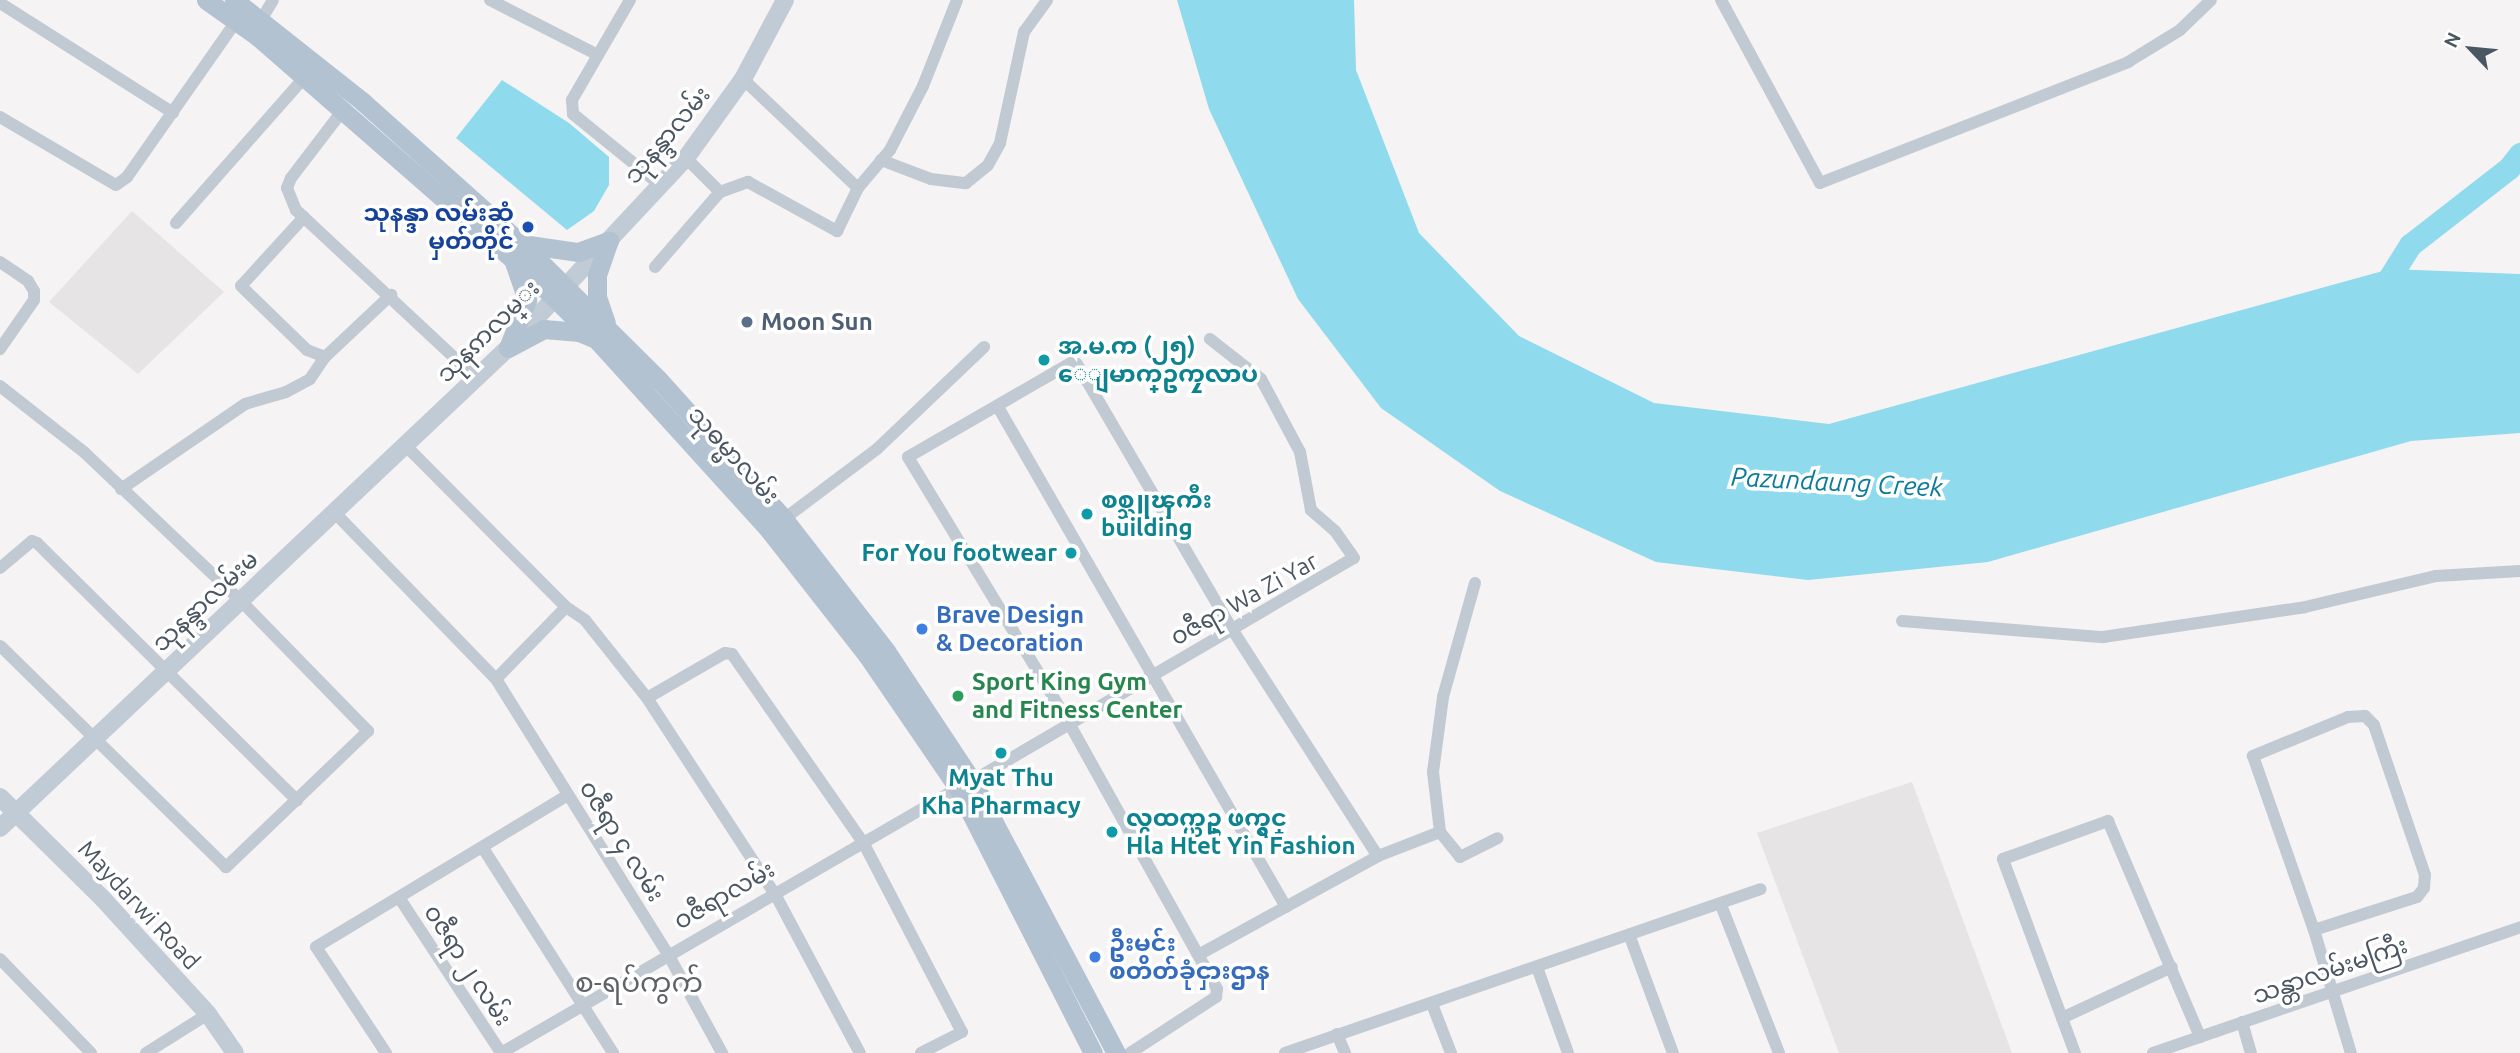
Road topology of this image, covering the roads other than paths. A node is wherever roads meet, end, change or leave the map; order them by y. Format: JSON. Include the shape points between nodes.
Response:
{"nodes":[{"id":1,"x":206,"y":0,"type":"edge"},
{"id":2,"x":234,"y":0,"type":"edge"},
{"id":3,"x":273,"y":0,"type":"edge"},
{"id":4,"x":490,"y":0,"type":"edge"},
{"id":5,"x":630,"y":0,"type":"edge"},
{"id":6,"x":785,"y":0,"type":"edge"},
{"id":7,"x":957,"y":0,"type":"edge"},
{"id":8,"x":1046,"y":0,"type":"edge"},
{"id":9,"x":1721,"y":0,"type":"edge"},
{"id":10,"x":2211,"y":0,"type":"edge"},
{"id":11,"x":0,"y":3,"type":"edge"},
{"id":12,"x":237,"y":20,"type":"junction"},
{"id":13,"x":261,"y":20,"type":"junction"},
{"id":14,"x":596,"y":54,"type":"junction"},
{"id":15,"x":304,"y":78,"type":"junction"},
{"id":16,"x":743,"y":79,"type":"junction"},
{"id":17,"x":343,"y":110,"type":"junction"},
{"id":18,"x":173,"y":113,"type":"junction"},
{"id":19,"x":0,"y":117,"type":"edge"},
{"id":20,"x":686,"y":158,"type":"junction"},
{"id":21,"x":881,"y":160,"type":"junction"},
{"id":22,"x":659,"y":184,"type":"junction"},
{"id":23,"x":858,"y":188,"type":"junction"},
{"id":24,"x":720,"y":192,"type":"junction"},
{"id":25,"x":304,"y":217,"type":"junction"},
{"id":26,"x":176,"y":223,"type":"dead end"},
{"id":27,"x":609,"y":240,"type":"junction"},
{"id":28,"x":515,"y":249,"type":"junction"},
{"id":29,"x":0,"y":262,"type":"edge"},
{"id":30,"x":655,"y":267,"type":"dead end"},
{"id":31,"x":561,"y":292,"type":"junction"},
{"id":32,"x":391,"y":295,"type":"junction"},
{"id":33,"x":602,"y":333,"type":"junction"},
{"id":34,"x":1210,"y":340,"type":"dead end"},
{"id":35,"x":984,"y":347,"type":"dead end"},
{"id":36,"x":508,"y":348,"type":"junction"},
{"id":37,"x":0,"y":349,"type":"edge"},
{"id":38,"x":325,"y":357,"type":"junction"},
{"id":39,"x":477,"y":379,"type":"junction"},
{"id":40,"x":0,"y":386,"type":"edge"},
{"id":41,"x":998,"y":407,"type":"junction"},
{"id":42,"x":444,"y":410,"type":"joint"},
{"id":43,"x":406,"y":446,"type":"junction"},
{"id":44,"x":121,"y":489,"type":"junction"},
{"id":45,"x":335,"y":513,"type":"junction"},
{"id":46,"x":784,"y":519,"type":"junction"},
{"id":47,"x":0,"y":568,"type":"edge"},
{"id":48,"x":2520,"y":571,"type":"edge"},
{"id":49,"x":1475,"y":583,"type":"dead end"},
{"id":50,"x":241,"y":601,"type":"junction"},
{"id":51,"x":566,"y":607,"type":"junction"},
{"id":52,"x":1902,"y":621,"type":"dead end"},
{"id":53,"x":1232,"y":629,"type":"junction"},
{"id":54,"x":0,"y":646,"type":"edge"},
{"id":55,"x":167,"y":671,"type":"junction"},
{"id":56,"x":1153,"y":675,"type":"junction"},
{"id":57,"x":496,"y":678,"type":"junction"},
{"id":58,"x":647,"y":698,"type":"junction"},
{"id":59,"x":1069,"y":723,"type":"junction"},
{"id":60,"x":98,"y":737,"type":"junction"},
{"id":61,"x":965,"y":785,"type":"junction"},
{"id":62,"x":568,"y":795,"type":"junction"},
{"id":63,"x":0,"y":797,"type":"edge"},
{"id":64,"x":297,"y":800,"type":"junction"},
{"id":65,"x":17,"y":813,"type":"junction"},
{"id":66,"x":0,"y":828,"type":"edge"},
{"id":67,"x":1440,"y":832,"type":"junction"},
{"id":68,"x":1498,"y":838,"type":"dead end"},
{"id":69,"x":864,"y":844,"type":"junction"},
{"id":70,"x":484,"y":848,"type":"junction"},
{"id":71,"x":1378,"y":856,"type":"junction"},
{"id":72,"x":1761,"y":889,"type":"dead end"},
{"id":73,"x":775,"y":894,"type":"junction"},
{"id":74,"x":400,"y":899,"type":"junction"},
{"id":75,"x":1721,"y":905,"type":"junction"},
{"id":76,"x":1286,"y":907,"type":"junction"},
{"id":77,"x":2520,"y":927,"type":"edge"},
{"id":78,"x":2314,"y":930,"type":"junction"},
{"id":79,"x":1630,"y":937,"type":"junction"},
{"id":80,"x":1200,"y":954,"type":"junction"},
{"id":81,"x":669,"y":956,"type":"junction"},
{"id":82,"x":0,"y":959,"type":"edge"},
{"id":83,"x":2172,"y":967,"type":"junction"},
{"id":84,"x":1538,"y":970,"type":"junction"},
{"id":85,"x":2332,"y":992,"type":"junction"},
{"id":86,"x":1432,"y":1004,"type":"junction"},
{"id":87,"x":587,"y":1005,"type":"junction"},
{"id":88,"x":208,"y":1014,"type":"junction"},
{"id":89,"x":2062,"y":1018,"type":"junction"},
{"id":90,"x":2242,"y":1022,"type":"junction"},
{"id":91,"x":1337,"y":1034,"type":"junction"},
{"id":92,"x":2200,"y":1037,"type":"junction"},
{"id":93,"x":91,"y":1053,"type":"edge"},
{"id":94,"x":146,"y":1053,"type":"edge"},
{"id":95,"x":235,"y":1053,"type":"edge"},
{"id":96,"x":386,"y":1053,"type":"edge"},
{"id":97,"x":501,"y":1053,"type":"edge"},
{"id":98,"x":613,"y":1053,"type":"edge"},
{"id":99,"x":722,"y":1053,"type":"edge"},
{"id":100,"x":860,"y":1053,"type":"edge"},
{"id":101,"x":921,"y":1053,"type":"edge"},
{"id":102,"x":1093,"y":1053,"type":"edge"},
{"id":103,"x":1115,"y":1053,"type":"edge"},
{"id":104,"x":1130,"y":1053,"type":"edge"},
{"id":105,"x":1285,"y":1053,"type":"edge"},
{"id":106,"x":1345,"y":1053,"type":"edge"},
{"id":107,"x":1451,"y":1053,"type":"edge"},
{"id":108,"x":1568,"y":1053,"type":"edge"},
{"id":109,"x":1673,"y":1053,"type":"edge"},
{"id":110,"x":1779,"y":1053,"type":"edge"},
{"id":111,"x":2075,"y":1053,"type":"edge"},
{"id":112,"x":2153,"y":1053,"type":"edge"},
{"id":113,"x":2251,"y":1053,"type":"edge"},
{"id":114,"x":2351,"y":1053,"type":"edge"}],
"edges":[{"from":1,"to":12,"type":"main road","name":"သုဓမ္မာလမ်း"},
{"from":2,"to":13,"type":"main road","name":"သုဓမ္မာလမ်း"},
{"from":3,"to":13,"type":"street"},
{"from":4,"to":14,"type":"street"},
{"from":5,"to":14,"type":"street"},
{"from":6,"to":16,"type":"street","name":"သုနန္ဒာလမ်း"},
{"from":7,"to":21,"type":"street","via":[[923,86]]},
{"from":8,"to":21,"type":"street","via":[[1024,32],[1000,143],[988,166],[966,183],[931,179]]},
{"from":9,"to":10,"type":"street","via":[[1820,183],[2128,62],[2180,30]]},
{"from":11,"to":18,"type":"street"},
{"from":12,"to":15,"type":"main road","name":"သုဓမ္မာလမ်း"},
{"from":12,"to":18,"type":"street"},
{"from":13,"to":28,"type":"main road","name":"သုဓမ္မာလမ်း","via":[[363,102]]},
{"from":14,"to":22,"type":"street","via":[[572,100],[573,114]]},
{"from":15,"to":17,"type":"main road","name":"သုဓမ္မာလမ်း"},
{"from":15,"to":26,"type":"street"},
{"from":16,"to":20,"type":"street","name":"သုနန္ဒာလမ်း"},
{"from":16,"to":23,"type":"street"},
{"from":17,"to":25,"type":"street","via":[[291,178],[288,188],[296,210]]},
{"from":17,"to":28,"type":"main road","name":"သုဓမ္မာလမ်း"},
{"from":18,"to":19,"type":"street","via":[[127,177],[116,185]]},
{"from":20,"to":22,"type":"street","name":"သုနန္ဒာလမ်း"},
{"from":20,"to":24,"type":"street"},
{"from":21,"to":23,"type":"street"},
{"from":22,"to":27,"type":"street","name":"သုနန္ဒာလမ်း"},
{"from":23,"to":24,"type":"street","via":[[837,231],[748,182]]},
{"from":24,"to":30,"type":"street"},
{"from":25,"to":32,"type":"street"},
{"from":25,"to":38,"type":"street","via":[[241,286],[307,350]]},
{"from":27,"to":28,"type":"main road","via":[[578,252]]},
{"from":27,"to":31,"type":"street","name":"သုနန္ဒာလမ်း"},
{"from":27,"to":33,"type":"main road","via":[[597,275]]},
{"from":28,"to":31,"type":"main road","name":"သုဓမ္မာလမ်း"},
{"from":28,"to":36,"type":"main road","via":[[527,300]]},
{"from":29,"to":37,"type":"street","via":[[28,281],[34,291],[34,300]]},
{"from":31,"to":33,"type":"main road","name":"သုဓမ္မာလမ်း"},
{"from":31,"to":36,"type":"street","name":"သုနၵာလမ္း"},
{"from":32,"to":38,"type":"street"},
{"from":32,"to":39,"type":"street"},
{"from":33,"to":36,"type":"main road","via":[[544,329]]},
{"from":33,"to":46,"type":"main road","name":"သုဓမ္မာလမ်း","via":[[691,415]]},
{"from":33,"to":61,"type":"main road","name":"သုဓမ္မာလမ်း","via":[[675,427],[769,530]]},
{"from":34,"to":53,"type":"street","name":"၀ဇီရာ Wa Zi Yar","via":[[1261,379],[1300,452],[1311,510],[1317,520],[1335,531],[1354,558]]},
{"from":35,"to":46,"type":"street","via":[[877,449]]},
{"from":36,"to":39,"type":"street","name":"သုနၵာလမ္း"},
{"from":38,"to":44,"type":"street","via":[[310,379],[236,409]]},
{"from":39,"to":42,"type":"street","name":"သုနၵာလမ္း"},
{"from":40,"to":44,"type":"street"},
{"from":41,"to":53,"type":"street","via":[[1071,363],[1077,364]]},
{"from":41,"to":56,"type":"street"},
{"from":41,"to":59,"type":"street","via":[[908,457],[908,463]]},
{"from":42,"to":43,"type":"street","name":"သုနန္ဒာလမ်းမ"},
{"from":43,"to":45,"type":"street","name":"သုနန္ဒာလမ်းမ"},
{"from":43,"to":51,"type":"street"},
{"from":44,"to":50,"type":"street"},
{"from":45,"to":50,"type":"street","name":"သုနန္ဒာလမ်းမ"},
{"from":45,"to":57,"type":"street","name":"ဝဇီရာ ၄ လမ်း"},
{"from":46,"to":61,"type":"main road","name":"သုဓမ္မာလမ်း","via":[[886,651]]},
{"from":47,"to":55,"type":"street","via":[[32,541]]},
{"from":48,"to":52,"type":"street","via":[[2436,576],[2305,607],[2102,637]]},
{"from":49,"to":67,"type":"street","via":[[1443,697],[1433,772]]},
{"from":50,"to":55,"type":"street","name":"သုနန္ဒာလမ်းမ"},
{"from":50,"to":64,"type":"street","via":[[368,732]]},
{"from":51,"to":57,"type":"street"},
{"from":51,"to":58,"type":"street","via":[[585,620]]},
{"from":53,"to":56,"type":"street","name":"၀ဇီရာ Wa Zi Yar"},
{"from":53,"to":71,"type":"street"},
{"from":54,"to":60,"type":"street"},
{"from":55,"to":60,"type":"street","name":"သုနန္ဒာလမ်းမ"},
{"from":55,"to":64,"type":"street"},
{"from":56,"to":59,"type":"street","name":"၀ဇီရာ Wa Zi Yar"},
{"from":56,"to":76,"type":"street"},
{"from":57,"to":62,"type":"street","name":"ဝဇီရာ ၄ လမ်း"},
{"from":58,"to":69,"type":"street","via":[[729,652]]},
{"from":58,"to":73,"type":"street"},
{"from":59,"to":61,"type":"street","name":"၀ဇီရာ Wa Zi Yar"},
{"from":59,"to":80,"type":"street"},
{"from":60,"to":64,"type":"street","via":[[226,867]]},
{"from":60,"to":65,"type":"street","name":"သုနန္ဒာလမ်းမ"},
{"from":61,"to":69,"type":"street","name":"ဝဇီရာလမ်း"},
{"from":61,"to":102,"type":"main road","name":"သုဓမ္မာလမ်း"},
{"from":61,"to":103,"type":"main road","name":"သုဓမ္မာလမ်း"},
{"from":62,"to":70,"type":"street"},
{"from":62,"to":81,"type":"street","name":"ဝဇီရာ ၄ လမ်း"},
{"from":63,"to":65,"type":"street","name":"Maydarwi Road"},
{"from":65,"to":66,"type":"street","name":"သုနန္ဒာလမ်းမ"},
{"from":65,"to":88,"type":"street","name":"Maydarwi Road"},
{"from":67,"to":68,"type":"street","via":[[1460,857]]},
{"from":67,"to":71,"type":"street"},
{"from":69,"to":73,"type":"street","name":"ဝဇီရာလမ်း"},
{"from":69,"to":101,"type":"street","via":[[962,1032]]},
{"from":70,"to":74,"type":"street"},
{"from":70,"to":87,"type":"street"},
{"from":71,"to":76,"type":"street"},
{"from":72,"to":75,"type":"street"},
{"from":73,"to":81,"type":"street","name":"ဝဇီရာလမ်း"},
{"from":73,"to":100,"type":"street"},
{"from":74,"to":96,"type":"street","via":[[316,947]]},
{"from":74,"to":97,"type":"street","name":"ဝဇီရာ ၂ လမ်း"},
{"from":75,"to":79,"type":"street"},
{"from":75,"to":110,"type":"street"},
{"from":76,"to":80,"type":"street"},
{"from":77,"to":85,"type":"street","name":"သန္တာလမ်းမကြီး"},
{"from":78,"to":78,"type":"street","via":[[2253,756],[2348,717],[2365,716],[2374,725],[2425,875],[2424,888],[2417,897]]},
{"from":78,"to":85,"type":"street"},
{"from":79,"to":84,"type":"street"},
{"from":79,"to":109,"type":"street"},
{"from":80,"to":104,"type":"street","via":[[1219,993]]},
{"from":81,"to":87,"type":"street","name":"ဝဇီရာလမ်း"},
{"from":81,"to":99,"type":"street","name":"ဝဇီရာ ၄ လမ်း"},
{"from":82,"to":93,"type":"street"},
{"from":83,"to":89,"type":"street"},
{"from":83,"to":89,"type":"street","via":[[2111,821],[2006,858],[2003,863]]},
{"from":83,"to":92,"type":"street"},
{"from":84,"to":86,"type":"street"},
{"from":84,"to":108,"type":"street"},
{"from":85,"to":90,"type":"street","name":"သန္တာလမ်းမကြီး"},
{"from":85,"to":114,"type":"street"},
{"from":86,"to":91,"type":"street"},
{"from":86,"to":107,"type":"street"},
{"from":87,"to":97,"type":"street","name":"ဝဇီရာလမ်း"},
{"from":87,"to":98,"type":"street"},
{"from":88,"to":94,"type":"street"},
{"from":88,"to":95,"type":"street","name":"Maydarwi Road"},
{"from":89,"to":111,"type":"street"},
{"from":90,"to":92,"type":"street","name":"သန္တာလမ်းမကြီး"},
{"from":90,"to":113,"type":"street"},
{"from":91,"to":105,"type":"street"},
{"from":91,"to":106,"type":"street"},
{"from":92,"to":112,"type":"street","name":"သန္တာလမ်းမကြီး"}]}
